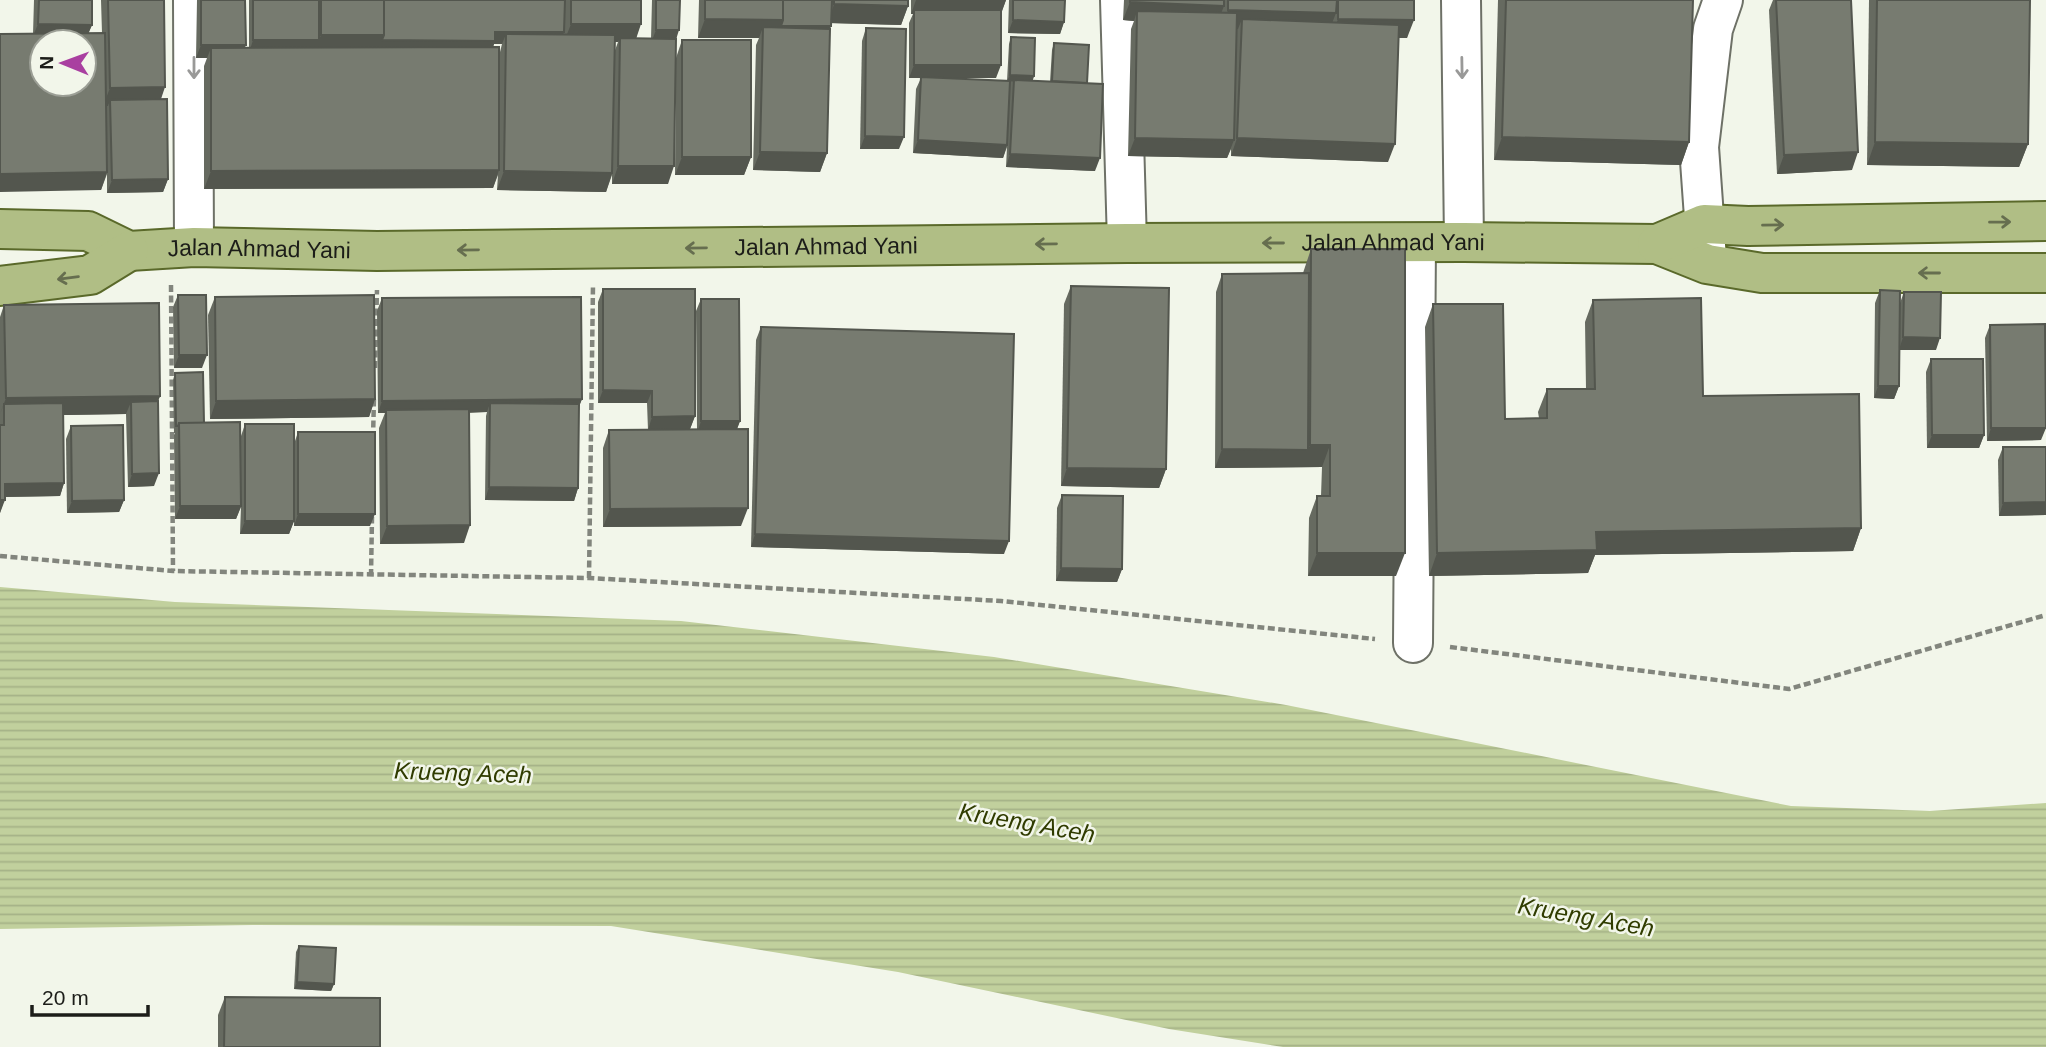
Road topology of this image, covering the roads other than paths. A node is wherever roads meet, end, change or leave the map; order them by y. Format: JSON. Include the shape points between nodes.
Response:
{"nodes":[{"id":1,"x":193,"y":0,"type":"edge"},
{"id":2,"x":1120,"y":0,"type":"edge"},
{"id":3,"x":1461,"y":0,"type":"edge"},
{"id":4,"x":1723,"y":0,"type":"edge"},
{"id":5,"x":2046,"y":221,"type":"edge"},
{"id":6,"x":1704,"y":224,"type":"junction"},
{"id":7,"x":0,"y":229,"type":"edge"},
{"id":8,"x":1464,"y":242,"type":"junction"},
{"id":9,"x":1127,"y":243,"type":"junction"},
{"id":10,"x":1416,"y":243,"type":"junction"},
{"id":11,"x":1657,"y":244,"type":"junction"},
{"id":12,"x":183,"y":247,"type":"junction"},
{"id":13,"x":129,"y":251,"type":"junction"},
{"id":14,"x":1707,"y":264,"type":"junction"},
{"id":15,"x":2046,"y":274,"type":"edge"},
{"id":16,"x":0,"y":286,"type":"edge"},
{"id":17,"x":1413,"y":643,"type":"road end"}],
"edges":[{"from":1,"to":12,"type":"street","one_way":true},
{"from":2,"to":9,"type":"street"},
{"from":3,"to":8,"type":"street","one_way":true},
{"from":4,"to":6,"type":"street","via":[[1713,29],[1699,147]]},
{"from":6,"to":5,"type":"main road","name":"Jalan Ahmad Yani","one_way":true},
{"from":6,"to":11,"type":"main road","name":"Jalan Ahmad Yani"},
{"from":6,"to":14,"type":"street"},
{"from":7,"to":13,"type":"main road","via":[[88,231]]},
{"from":8,"to":10,"type":"main road","name":"Jalan Ahmad Yani"},
{"from":8,"to":11,"type":"main road","name":"Jalan Ahmad Yani"},
{"from":10,"to":9,"type":"main road","name":"Jalan Ahmad Yani","one_way":true},
{"from":9,"to":12,"type":"main road","name":"Jalan Ahmad Yani","one_way":true,"via":[[377,251]]},
{"from":10,"to":17,"type":"street"},
{"from":11,"to":14,"type":"main road","name":"Jalan Ahmad Yani"},
{"from":12,"to":13,"type":"main road","name":"Jalan Ahmad Yani"},
{"from":13,"to":16,"type":"main road","one_way":true,"via":[[90,275]]},
{"from":15,"to":14,"type":"main road","name":"Jalan Ahmad Yani","one_way":true,"via":[[1762,273]]}]}
